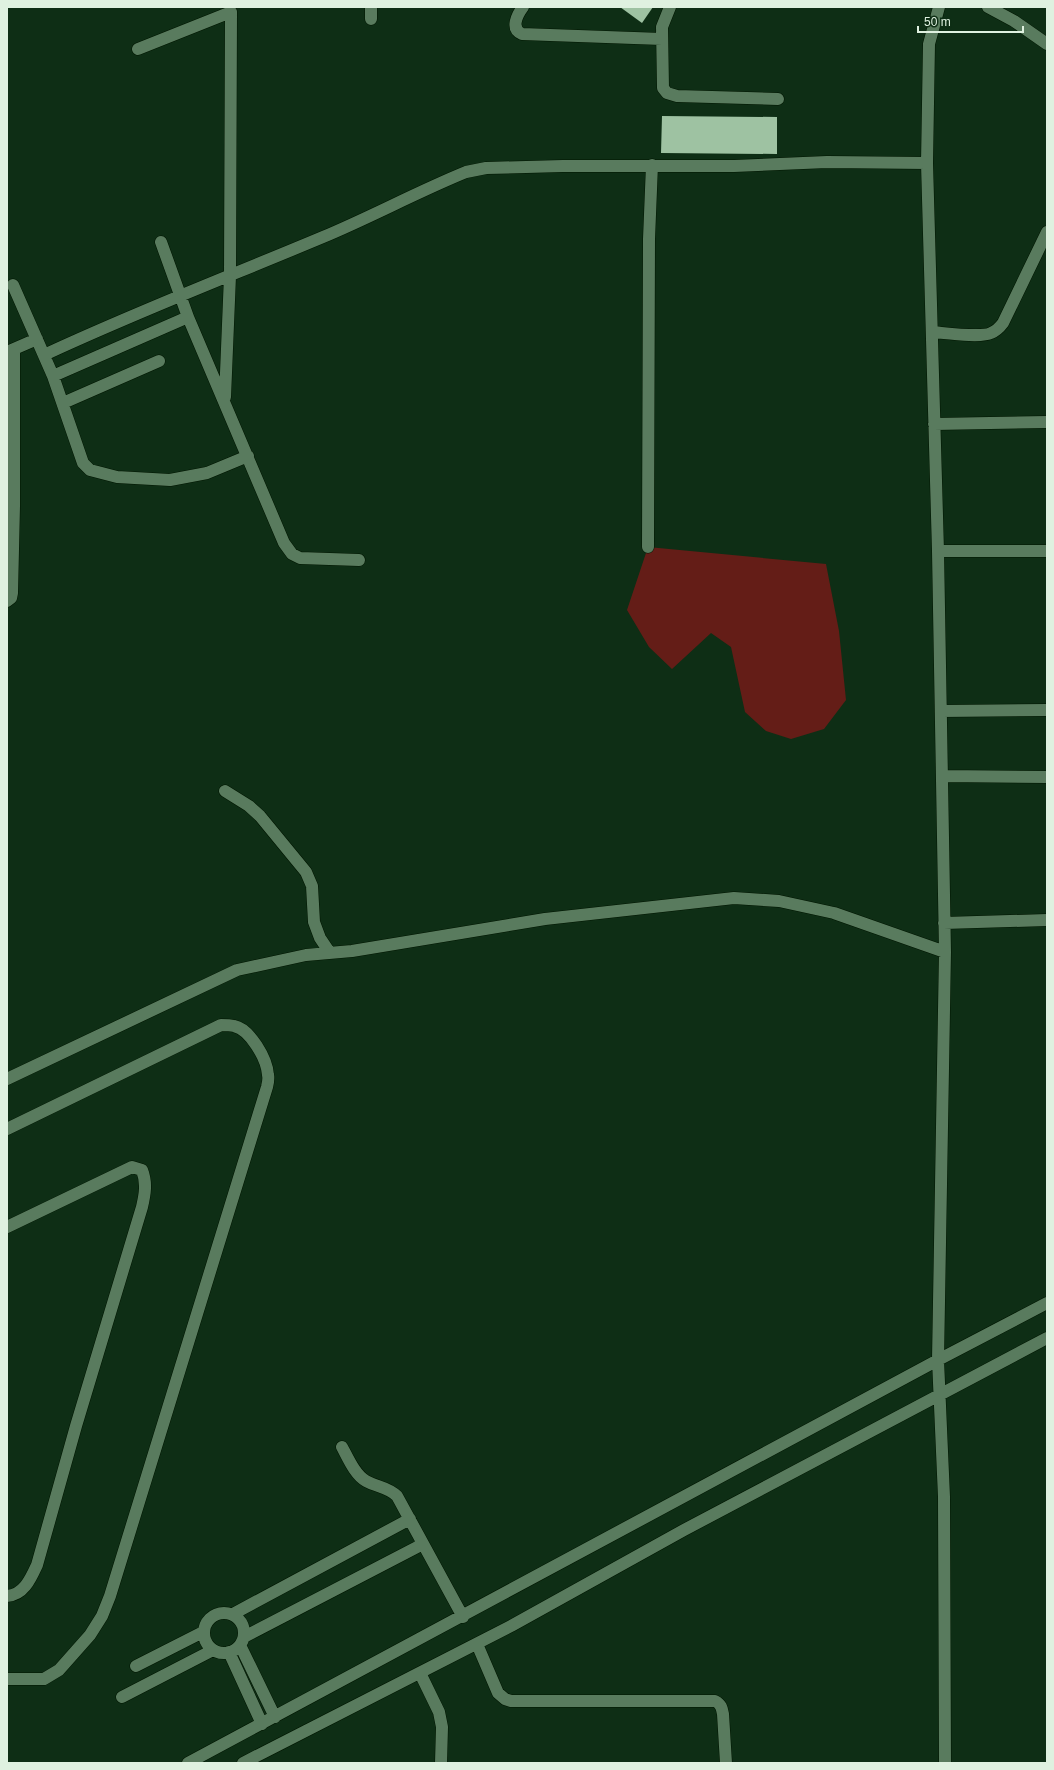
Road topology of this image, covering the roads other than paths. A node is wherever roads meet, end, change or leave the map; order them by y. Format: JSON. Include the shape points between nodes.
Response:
{"nodes":[{"id":1,"x":372,"y":7,"type":"edge"},
{"id":2,"x":522,"y":7,"type":"edge"},
{"id":3,"x":670,"y":7,"type":"edge"},
{"id":4,"x":939,"y":7,"type":"edge"},
{"id":5,"x":988,"y":7,"type":"edge"},
{"id":6,"x":227,"y":10,"type":"edge"},
{"id":7,"x":371,"y":19,"type":"dead end"},
{"id":8,"x":662,"y":39,"type":"junction"},
{"id":9,"x":1047,"y":44,"type":"edge"},
{"id":10,"x":138,"y":49,"type":"dead end"},
{"id":11,"x":778,"y":99,"type":"dead end"},
{"id":12,"x":927,"y":163,"type":"junction"},
{"id":13,"x":652,"y":165,"type":"junction"},
{"id":14,"x":1047,"y":232,"type":"edge"},
{"id":15,"x":161,"y":242,"type":"dead end"},
{"id":16,"x":230,"y":276,"type":"junction"},
{"id":17,"x":13,"y":285,"type":"dead end"},
{"id":18,"x":180,"y":295,"type":"junction"},
{"id":19,"x":188,"y":317,"type":"junction"},
{"id":20,"x":932,"y":332,"type":"junction"},
{"id":21,"x":37,"y":339,"type":"junction"},
{"id":22,"x":11,"y":351,"type":"edge"},
{"id":23,"x":44,"y":355,"type":"junction"},
{"id":24,"x":159,"y":361,"type":"dead end"},
{"id":25,"x":53,"y":376,"type":"junction"},
{"id":26,"x":225,"y":401,"type":"junction"},
{"id":27,"x":63,"y":403,"type":"junction"},
{"id":28,"x":1047,"y":422,"type":"edge"},
{"id":29,"x":934,"y":424,"type":"junction"},
{"id":30,"x":248,"y":456,"type":"junction"},
{"id":31,"x":648,"y":546,"type":"dead end"},
{"id":32,"x":938,"y":551,"type":"junction"},
{"id":33,"x":1047,"y":552,"type":"edge"},
{"id":34,"x":359,"y":560,"type":"dead end"},
{"id":35,"x":7,"y":601,"type":"edge"},
{"id":36,"x":1047,"y":710,"type":"edge"},
{"id":37,"x":941,"y":711,"type":"junction"},
{"id":38,"x":942,"y":776,"type":"junction"},
{"id":39,"x":1047,"y":777,"type":"edge"},
{"id":40,"x":225,"y":791,"type":"dead end"},
{"id":41,"x":1047,"y":920,"type":"edge"},
{"id":42,"x":944,"y":924,"type":"junction"},
{"id":43,"x":945,"y":952,"type":"junction"},
{"id":44,"x":330,"y":953,"type":"junction"},
{"id":45,"x":7,"y":1079,"type":"edge"},
{"id":46,"x":7,"y":1128,"type":"edge"},
{"id":47,"x":7,"y":1227,"type":"edge"},
{"id":48,"x":1047,"y":1303,"type":"edge"},
{"id":49,"x":1047,"y":1338,"type":"edge"},
{"id":50,"x":938,"y":1360,"type":"junction"},
{"id":51,"x":940,"y":1394,"type":"junction"},
{"id":52,"x":342,"y":1447,"type":"dead end"},
{"id":53,"x":410,"y":1519,"type":"junction"},
{"id":54,"x":423,"y":1544,"type":"junction"},
{"id":55,"x":7,"y":1596,"type":"edge"},
{"id":56,"x":233,"y":1614,"type":"junction"},
{"id":57,"x":463,"y":1616,"type":"junction"},
{"id":58,"x":203,"y":1632,"type":"junction"},
{"id":59,"x":242,"y":1641,"type":"junction"},
{"id":60,"x":477,"y":1644,"type":"junction"},
{"id":61,"x":213,"y":1650,"type":"junction"},
{"id":62,"x":229,"y":1652,"type":"junction"},
{"id":63,"x":136,"y":1666,"type":"dead end"},
{"id":64,"x":420,"y":1673,"type":"junction"},
{"id":65,"x":7,"y":1679,"type":"edge"},
{"id":66,"x":122,"y":1697,"type":"dead end"},
{"id":67,"x":275,"y":1717,"type":"junction"},
{"id":68,"x":262,"y":1724,"type":"junction"},
{"id":69,"x":188,"y":1763,"type":"edge"},
{"id":70,"x":243,"y":1763,"type":"edge"},
{"id":71,"x":441,"y":1763,"type":"edge"},
{"id":72,"x":726,"y":1763,"type":"edge"},
{"id":73,"x":945,"y":1763,"type":"edge"}],
"edges":[{"from":1,"to":7,"type":"street"},
{"from":2,"to":8,"type":"street","via":[[516,19],[516,28],[518,33],[522,34]]},
{"from":3,"to":8,"type":"street","via":[[663,21]]},
{"from":4,"to":12,"type":"street","via":[[929,44]]},
{"from":5,"to":9,"type":"street"},
{"from":6,"to":10,"type":"street"},
{"from":6,"to":16,"type":"street"},
{"from":8,"to":11,"type":"street","via":[[663,88],[667,93],[678,96]]},
{"from":12,"to":13,"type":"street"},
{"from":12,"to":20,"type":"street"},
{"from":13,"to":16,"type":"street","via":[[486,168],[466,172],[324,237]]},
{"from":13,"to":31,"type":"street","via":[[649,253]]},
{"from":14,"to":20,"type":"street","via":[[998,329],[990,334],[981,335]]},
{"from":15,"to":18,"type":"street"},
{"from":16,"to":18,"type":"street"},
{"from":16,"to":26,"type":"street"},
{"from":17,"to":21,"type":"street"},
{"from":18,"to":19,"type":"street"},
{"from":18,"to":23,"type":"street"},
{"from":19,"to":25,"type":"street"},
{"from":19,"to":26,"type":"street"},
{"from":20,"to":29,"type":"street"},
{"from":21,"to":22,"type":"street"},
{"from":21,"to":23,"type":"street"},
{"from":22,"to":35,"type":"street","via":[[14,514],[12,593]]},
{"from":23,"to":25,"type":"street"},
{"from":24,"to":27,"type":"street"},
{"from":25,"to":27,"type":"street"},
{"from":26,"to":30,"type":"street"},
{"from":27,"to":30,"type":"street","via":[[83,463],[90,470],[100,474],[170,480],[207,473]]},
{"from":28,"to":29,"type":"street"},
{"from":29,"to":32,"type":"street"},
{"from":30,"to":34,"type":"street","via":[[284,544],[292,554],[311,559]]},
{"from":32,"to":33,"type":"street"},
{"from":32,"to":37,"type":"street"},
{"from":36,"to":37,"type":"street"},
{"from":37,"to":38,"type":"street"},
{"from":38,"to":39,"type":"street"},
{"from":38,"to":42,"type":"street"},
{"from":40,"to":44,"type":"street","via":[[260,816],[306,872],[312,886],[315,926]]},
{"from":41,"to":42,"type":"street"},
{"from":42,"to":43,"type":"street"},
{"from":43,"to":44,"type":"street","via":[[834,913],[779,901],[734,898],[545,919]]},
{"from":43,"to":50,"type":"street"},
{"from":44,"to":45,"type":"street","via":[[306,955],[237,970]]},
{"from":46,"to":65,"type":"street","via":[[221,1025],[234,1026],[252,1039],[265,1063],[268,1075],[267,1087],[179,1378],[102,1616],[90,1635],[53,1675],[44,1679]]},
{"from":47,"to":55,"type":"street","via":[[132,1167],[142,1170],[145,1177],[146,1188],[142,1207],[37,1565],[22,1590]]},
{"from":48,"to":50,"type":"street"},
{"from":49,"to":51,"type":"street"},
{"from":50,"to":51,"type":"street"},
{"from":50,"to":57,"type":"street"},
{"from":51,"to":60,"type":"street"},
{"from":51,"to":73,"type":"street","via":[[944,1497]]},
{"from":52,"to":53,"type":"street","via":[[360,1477],[386,1488],[397,1496]]},
{"from":53,"to":54,"type":"street"},
{"from":53,"to":56,"type":"street"},
{"from":54,"to":57,"type":"street"},
{"from":54,"to":59,"type":"street"},
{"from":56,"to":58,"type":"street","via":[[220,1612],[213,1615]]},
{"from":56,"to":59,"type":"street","via":[[243,1624]]},
{"from":57,"to":67,"type":"street"},
{"from":58,"to":61,"type":"street"},
{"from":58,"to":63,"type":"street"},
{"from":59,"to":62,"type":"street"},
{"from":59,"to":67,"type":"street"},
{"from":60,"to":64,"type":"street"},
{"from":60,"to":72,"type":"street","via":[[498,1693],[512,1701],[715,1701],[722,1708]]},
{"from":61,"to":62,"type":"street"},
{"from":61,"to":66,"type":"street"},
{"from":62,"to":68,"type":"street"},
{"from":64,"to":70,"type":"street"},
{"from":64,"to":71,"type":"street","via":[[439,1712],[442,1727]]},
{"from":67,"to":68,"type":"street"},
{"from":68,"to":69,"type":"street"}]}
